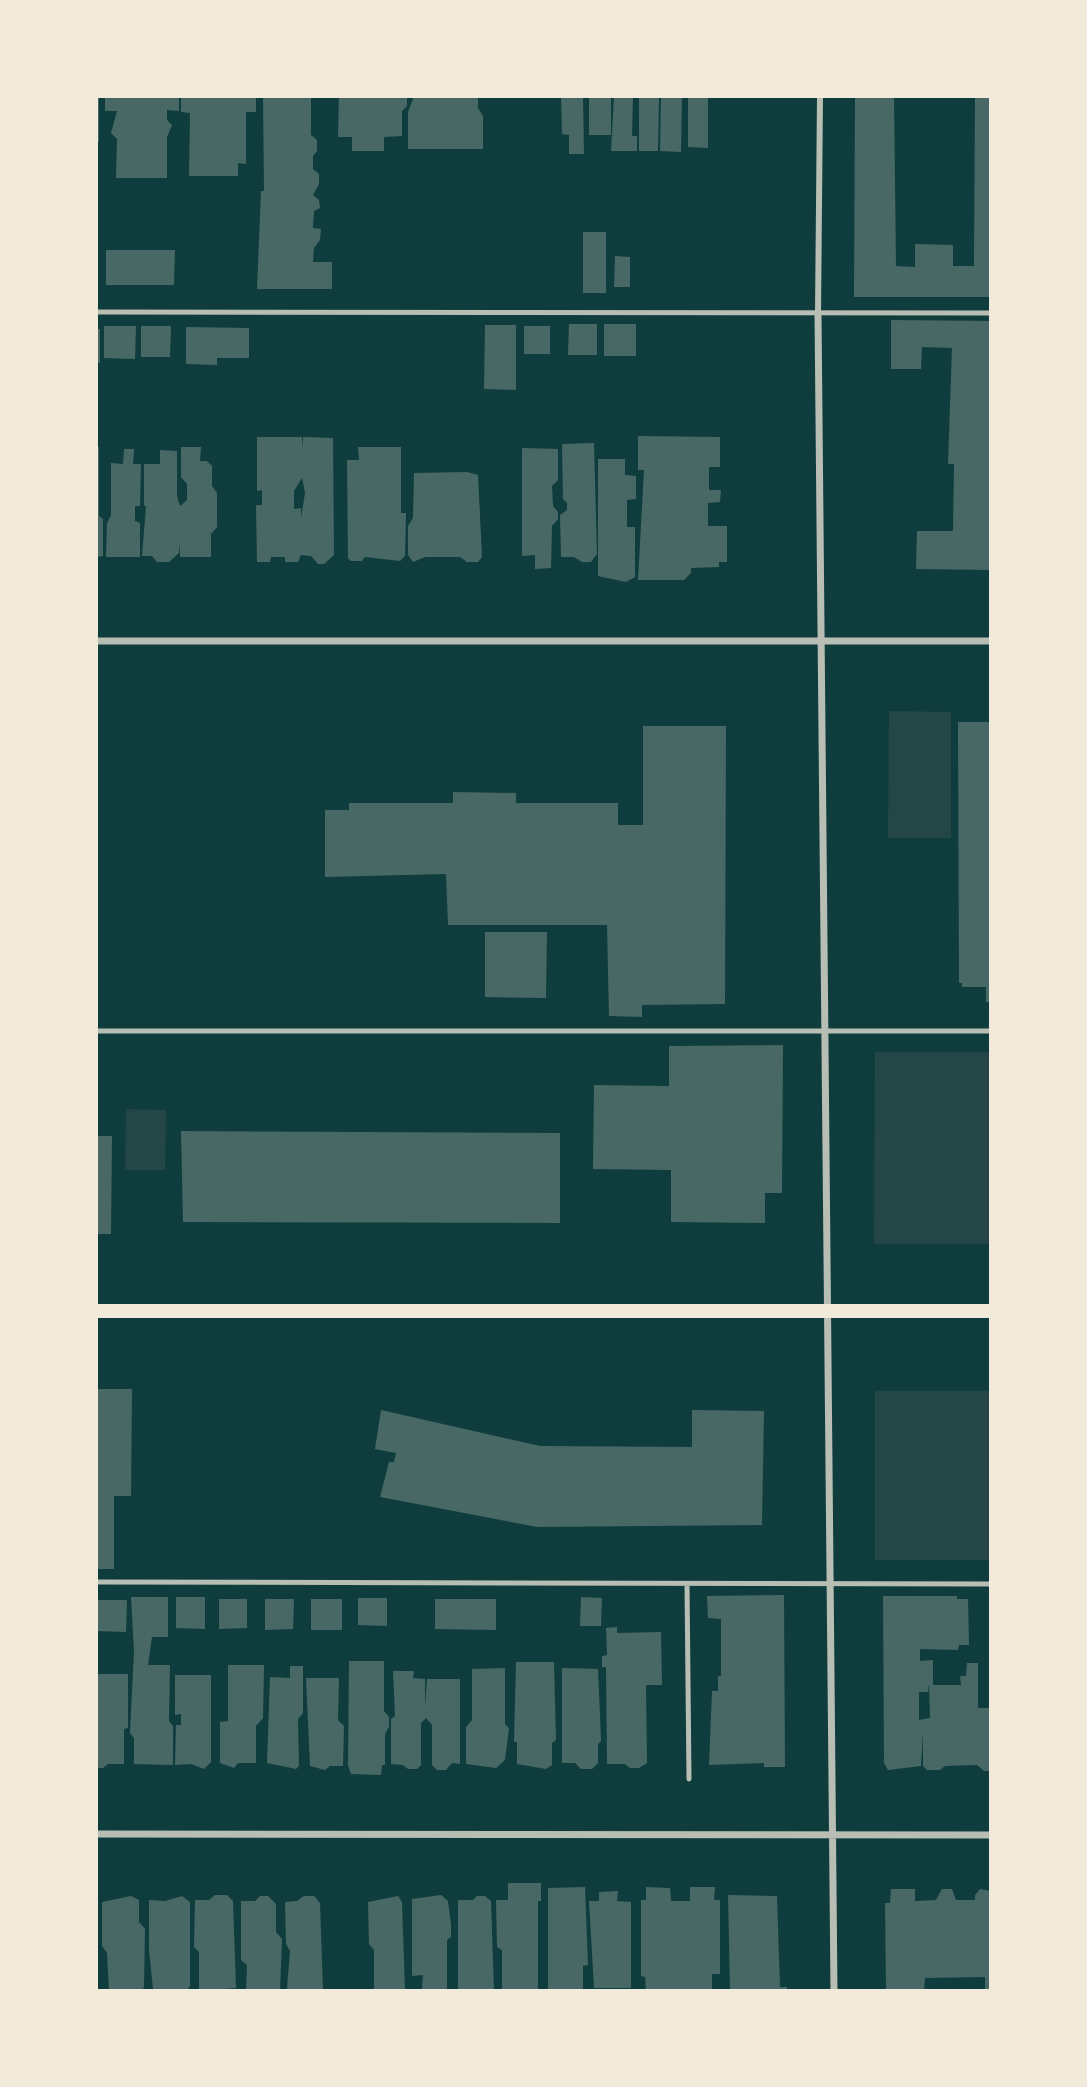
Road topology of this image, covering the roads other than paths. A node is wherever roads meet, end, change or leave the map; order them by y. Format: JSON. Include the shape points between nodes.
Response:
{"nodes":[{"id":1,"x":820,"y":96,"type":"edge"},
{"id":2,"x":96,"y":312,"type":"edge"},
{"id":3,"x":818,"y":313,"type":"junction"},
{"id":4,"x":991,"y":313,"type":"edge"},
{"id":5,"x":96,"y":641,"type":"edge"},
{"id":6,"x":820,"y":641,"type":"junction"},
{"id":7,"x":991,"y":641,"type":"edge"},
{"id":8,"x":96,"y":1031,"type":"edge"},
{"id":9,"x":826,"y":1031,"type":"junction"},
{"id":10,"x":991,"y":1031,"type":"edge"},
{"id":11,"x":96,"y":1311,"type":"edge"},
{"id":12,"x":830,"y":1311,"type":"junction"},
{"id":13,"x":991,"y":1311,"type":"edge"},
{"id":14,"x":96,"y":1582,"type":"edge"},
{"id":15,"x":687,"y":1584,"type":"junction"},
{"id":16,"x":991,"y":1584,"type":"edge"},
{"id":17,"x":832,"y":1585,"type":"junction"},
{"id":18,"x":689,"y":1779,"type":"dead end"},
{"id":19,"x":96,"y":1834,"type":"edge"},
{"id":20,"x":834,"y":1835,"type":"junction"},
{"id":21,"x":991,"y":1835,"type":"edge"},
{"id":22,"x":834,"y":1991,"type":"edge"}],
"edges":[{"from":1,"to":3,"type":"street"},
{"from":2,"to":3,"type":"lane"},
{"from":3,"to":4,"type":"lane"},
{"from":3,"to":6,"type":"street"},
{"from":5,"to":6,"type":"street"},
{"from":6,"to":7,"type":"street"},
{"from":6,"to":9,"type":"street"},
{"from":8,"to":9,"type":"lane"},
{"from":9,"to":10,"type":"lane"},
{"from":9,"to":12,"type":"street"},
{"from":11,"to":12,"type":"main road"},
{"from":12,"to":13,"type":"main road"},
{"from":12,"to":17,"type":"street"},
{"from":14,"to":15,"type":"lane"},
{"from":15,"to":17,"type":"lane"},
{"from":15,"to":18,"type":"lane"},
{"from":16,"to":17,"type":"lane"},
{"from":17,"to":20,"type":"street"},
{"from":19,"to":20,"type":"street"},
{"from":20,"to":21,"type":"street"},
{"from":20,"to":22,"type":"street"}]}
